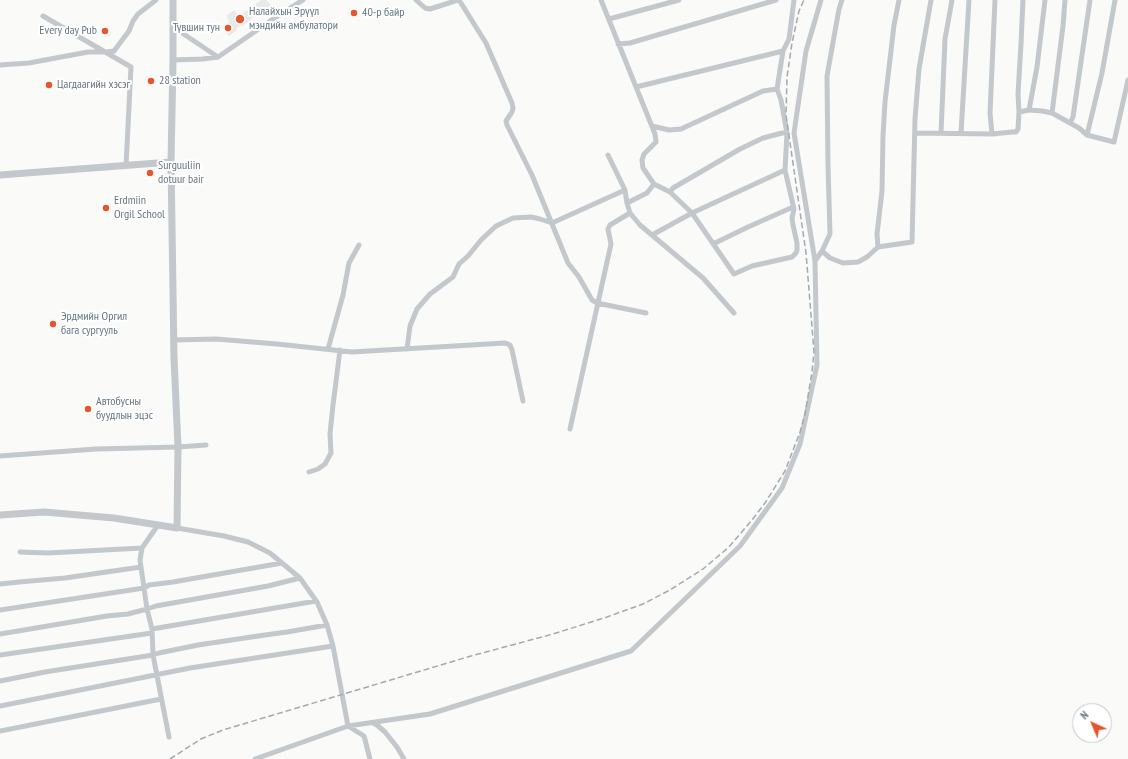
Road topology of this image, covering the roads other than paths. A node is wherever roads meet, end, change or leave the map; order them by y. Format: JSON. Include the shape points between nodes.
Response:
{"nodes":[{"id":1,"x":156,"y":0,"type":"edge"},
{"id":2,"x":173,"y":0,"type":"edge"},
{"id":3,"x":303,"y":0,"type":"edge"},
{"id":4,"x":416,"y":0,"type":"edge"},
{"id":5,"x":459,"y":0,"type":"edge"},
{"id":6,"x":601,"y":0,"type":"edge"},
{"id":7,"x":679,"y":0,"type":"edge"},
{"id":8,"x":776,"y":0,"type":"edge"},
{"id":9,"x":794,"y":0,"type":"edge"},
{"id":10,"x":821,"y":0,"type":"edge"},
{"id":11,"x":842,"y":0,"type":"edge"},
{"id":12,"x":899,"y":0,"type":"edge"},
{"id":13,"x":931,"y":0,"type":"edge"},
{"id":14,"x":952,"y":0,"type":"edge"},
{"id":15,"x":969,"y":0,"type":"edge"},
{"id":16,"x":994,"y":0,"type":"edge"},
{"id":17,"x":1023,"y":0,"type":"edge"},
{"id":18,"x":1045,"y":0,"type":"edge"},
{"id":19,"x":1065,"y":0,"type":"edge"},
{"id":20,"x":1090,"y":0,"type":"edge"},
{"id":21,"x":1116,"y":0,"type":"edge"},
{"id":22,"x":43,"y":16,"type":"dead end"},
{"id":23,"x":609,"y":19,"type":"junction"},
{"id":24,"x":173,"y":27,"type":"junction"},
{"id":25,"x":618,"y":44,"type":"junction"},
{"id":26,"x":205,"y":48,"type":"junction"},
{"id":27,"x":783,"y":51,"type":"junction"},
{"id":28,"x":106,"y":52,"type":"junction"},
{"id":29,"x":218,"y":57,"type":"junction"},
{"id":30,"x":203,"y":59,"type":"junction"},
{"id":31,"x":174,"y":60,"type":"junction"},
{"id":32,"x":0,"y":65,"type":"edge"},
{"id":33,"x":1128,"y":80,"type":"edge"},
{"id":34,"x":636,"y":87,"type":"junction"},
{"id":35,"x":777,"y":89,"type":"junction"},
{"id":36,"x":1029,"y":110,"type":"junction"},
{"id":37,"x":1019,"y":112,"type":"junction"},
{"id":38,"x":1052,"y":113,"type":"junction"},
{"id":39,"x":1070,"y":124,"type":"junction"},
{"id":40,"x":652,"y":126,"type":"junction"},
{"id":41,"x":787,"y":132,"type":"junction"},
{"id":42,"x":915,"y":132,"type":"junction"},
{"id":43,"x":941,"y":133,"type":"junction"},
{"id":44,"x":961,"y":133,"type":"junction"},
{"id":45,"x":992,"y":134,"type":"junction"},
{"id":46,"x":1088,"y":135,"type":"junction"},
{"id":47,"x":608,"y":155,"type":"dead end"},
{"id":48,"x":171,"y":162,"type":"junction"},
{"id":49,"x":126,"y":166,"type":"junction"},
{"id":50,"x":785,"y":170,"type":"junction"},
{"id":51,"x":0,"y":175,"type":"edge"},
{"id":52,"x":654,"y":184,"type":"junction"},
{"id":53,"x":625,"y":190,"type":"junction"},
{"id":54,"x":670,"y":192,"type":"junction"},
{"id":55,"x":627,"y":203,"type":"junction"},
{"id":56,"x":793,"y":207,"type":"junction"},
{"id":57,"x":630,"y":213,"type":"junction"},
{"id":58,"x":692,"y":213,"type":"junction"},
{"id":59,"x":552,"y":224,"type":"junction"},
{"id":60,"x":652,"y":235,"type":"junction"},
{"id":61,"x":713,"y":244,"type":"junction"},
{"id":62,"x":359,"y":245,"type":"dead end"},
{"id":63,"x":878,"y":247,"type":"junction"},
{"id":64,"x":822,"y":251,"type":"junction"},
{"id":65,"x":815,"y":261,"type":"junction"},
{"id":66,"x":597,"y":303,"type":"junction"},
{"id":67,"x":646,"y":313,"type":"dead end"},
{"id":68,"x":734,"y":313,"type":"dead end"},
{"id":69,"x":174,"y":340,"type":"junction"},
{"id":70,"x":407,"y":348,"type":"junction"},
{"id":71,"x":328,"y":349,"type":"junction"},
{"id":72,"x":340,"y":350,"type":"junction"},
{"id":73,"x":523,"y":401,"type":"dead end"},
{"id":74,"x":570,"y":429,"type":"dead end"},
{"id":75,"x":206,"y":445,"type":"dead end"},
{"id":76,"x":178,"y":447,"type":"junction"},
{"id":77,"x":0,"y":456,"type":"edge"},
{"id":78,"x":309,"y":472,"type":"dead end"},
{"id":79,"x":0,"y":515,"type":"edge"},
{"id":80,"x":158,"y":525,"type":"junction"},
{"id":81,"x":177,"y":528,"type":"junction"},
{"id":82,"x":142,"y":548,"type":"junction"},
{"id":83,"x":20,"y":552,"type":"dead end"},
{"id":84,"x":282,"y":563,"type":"junction"},
{"id":85,"x":141,"y":567,"type":"junction"},
{"id":86,"x":300,"y":578,"type":"junction"},
{"id":87,"x":0,"y":584,"type":"edge"},
{"id":88,"x":144,"y":588,"type":"junction"},
{"id":89,"x":316,"y":601,"type":"junction"},
{"id":90,"x":147,"y":609,"type":"junction"},
{"id":91,"x":0,"y":610,"type":"edge"},
{"id":92,"x":327,"y":625,"type":"junction"},
{"id":93,"x":152,"y":631,"type":"junction"},
{"id":94,"x":0,"y":634,"type":"edge"},
{"id":95,"x":333,"y":646,"type":"junction"},
{"id":96,"x":0,"y":655,"type":"edge"},
{"id":97,"x":153,"y":655,"type":"junction"},
{"id":98,"x":157,"y":675,"type":"junction"},
{"id":99,"x":0,"y":681,"type":"edge"},
{"id":100,"x":161,"y":699,"type":"junction"},
{"id":101,"x":0,"y":706,"type":"edge"},
{"id":102,"x":372,"y":722,"type":"junction"},
{"id":103,"x":348,"y":726,"type":"junction"},
{"id":104,"x":0,"y":731,"type":"edge"},
{"id":105,"x":169,"y":737,"type":"dead end"},
{"id":106,"x":255,"y":759,"type":"edge"},
{"id":107,"x":370,"y":759,"type":"edge"},
{"id":108,"x":404,"y":759,"type":"edge"}],
"edges":[{"from":1,"to":28,"type":"street","via":[[138,14],[114,51]]},
{"from":2,"to":24,"type":"street"},
{"from":3,"to":29,"type":"street"},
{"from":4,"to":5,"type":"street","via":[[430,9]]},
{"from":5,"to":59,"type":"street","via":[[486,43],[512,103],[507,125],[532,175]]},
{"from":6,"to":23,"type":"street"},
{"from":7,"to":23,"type":"street"},
{"from":8,"to":25,"type":"street","via":[[630,43]]},
{"from":9,"to":27,"type":"street","via":[[789,39]]},
{"from":10,"to":65,"type":"street","via":[[806,51],[794,133]]},
{"from":11,"to":64,"type":"street","via":[[827,76],[830,234]]},
{"from":12,"to":63,"type":"street","via":[[894,25],[883,136]]},
{"from":13,"to":42,"type":"street","via":[[919,69]]},
{"from":14,"to":43,"type":"street","via":[[945,39]]},
{"from":15,"to":44,"type":"street"},
{"from":16,"to":45,"type":"street","via":[[990,113]]},
{"from":17,"to":37,"type":"street"},
{"from":18,"to":36,"type":"street"},
{"from":19,"to":38,"type":"street"},
{"from":20,"to":39,"type":"street"},
{"from":21,"to":46,"type":"street"},
{"from":22,"to":28,"type":"street"},
{"from":23,"to":25,"type":"street"},
{"from":24,"to":26,"type":"street"},
{"from":24,"to":31,"type":"street"},
{"from":25,"to":34,"type":"street"},
{"from":26,"to":29,"type":"street"},
{"from":26,"to":30,"type":"street","via":[[207,52]]},
{"from":27,"to":34,"type":"street"},
{"from":27,"to":35,"type":"street"},
{"from":28,"to":32,"type":"street","via":[[88,52],[29,63]]},
{"from":28,"to":49,"type":"street","via":[[130,67]]},
{"from":29,"to":30,"type":"street"},
{"from":30,"to":31,"type":"street"},
{"from":31,"to":48,"type":"street"},
{"from":33,"to":46,"type":"street","via":[[1114,142]]},
{"from":34,"to":40,"type":"street"},
{"from":35,"to":40,"type":"street","via":[[763,91],[681,130]]},
{"from":35,"to":41,"type":"street"},
{"from":36,"to":37,"type":"street"},
{"from":36,"to":38,"type":"street"},
{"from":37,"to":45,"type":"street","via":[[1016,132]]},
{"from":38,"to":39,"type":"street"},
{"from":39,"to":46,"type":"street"},
{"from":40,"to":52,"type":"street","via":[[656,142],[642,160],[643,168]]},
{"from":41,"to":50,"type":"street"},
{"from":41,"to":54,"type":"street","via":[[763,138],[740,149]]},
{"from":42,"to":43,"type":"street"},
{"from":42,"to":63,"type":"street","via":[[912,242]]},
{"from":43,"to":44,"type":"street"},
{"from":44,"to":45,"type":"street"},
{"from":47,"to":53,"type":"street"},
{"from":48,"to":49,"type":"street"},
{"from":48,"to":69,"type":"street"},
{"from":49,"to":51,"type":"street"},
{"from":50,"to":56,"type":"street"},
{"from":50,"to":58,"type":"street"},
{"from":52,"to":54,"type":"street"},
{"from":52,"to":55,"type":"street","via":[[647,193]]},
{"from":53,"to":55,"type":"street"},
{"from":53,"to":59,"type":"street"},
{"from":54,"to":58,"type":"street"},
{"from":55,"to":57,"type":"street"},
{"from":56,"to":61,"type":"street"},
{"from":56,"to":61,"type":"street","via":[[792,225],[797,250],[792,256],[752,266],[734,274]]},
{"from":57,"to":60,"type":"street","via":[[640,226]]},
{"from":57,"to":66,"type":"street","via":[[610,225],[608,229],[611,244]]},
{"from":58,"to":60,"type":"street"},
{"from":58,"to":61,"type":"street"},
{"from":59,"to":66,"type":"street","via":[[568,263],[589,296]]},
{"from":59,"to":70,"type":"street","via":[[531,217],[513,218],[496,226],[459,264],[453,277],[430,294],[417,309],[410,326]]},
{"from":60,"to":68,"type":"street","via":[[703,278]]},
{"from":62,"to":71,"type":"street","via":[[349,263]]},
{"from":63,"to":64,"type":"street","via":[[858,262],[843,263],[830,258]]},
{"from":64,"to":65,"type":"street"},
{"from":65,"to":102,"type":"street","via":[[817,365],[800,444],[782,488],[740,546],[630,651],[430,714]]},
{"from":66,"to":67,"type":"street"},
{"from":66,"to":74,"type":"street"},
{"from":69,"to":71,"type":"street","via":[[216,339]]},
{"from":69,"to":76,"type":"street"},
{"from":70,"to":72,"type":"street","via":[[352,352]]},
{"from":70,"to":73,"type":"street","via":[[506,343],[512,350]]},
{"from":71,"to":72,"type":"street"},
{"from":72,"to":78,"type":"street","via":[[330,434],[331,453],[325,464]]},
{"from":75,"to":76,"type":"street"},
{"from":76,"to":77,"type":"street","via":[[96,449]]},
{"from":76,"to":81,"type":"street"},
{"from":79,"to":80,"type":"street","via":[[44,512]]},
{"from":80,"to":81,"type":"street"},
{"from":80,"to":82,"type":"street"},
{"from":81,"to":84,"type":"street","via":[[248,542],[270,553]]},
{"from":82,"to":83,"type":"street"},
{"from":82,"to":85,"type":"street"},
{"from":84,"to":86,"type":"street"},
{"from":84,"to":88,"type":"street","via":[[149,584]]},
{"from":85,"to":87,"type":"street"},
{"from":85,"to":88,"type":"street"},
{"from":86,"to":89,"type":"street"},
{"from":86,"to":90,"type":"street"},
{"from":88,"to":90,"type":"street"},
{"from":88,"to":91,"type":"street"},
{"from":89,"to":92,"type":"street"},
{"from":89,"to":93,"type":"street"},
{"from":90,"to":93,"type":"street"},
{"from":90,"to":94,"type":"street"},
{"from":92,"to":95,"type":"street"},
{"from":92,"to":97,"type":"street"},
{"from":93,"to":96,"type":"street"},
{"from":93,"to":97,"type":"street"},
{"from":95,"to":98,"type":"street"},
{"from":95,"to":103,"type":"street"},
{"from":97,"to":98,"type":"street"},
{"from":97,"to":99,"type":"street"},
{"from":98,"to":100,"type":"street"},
{"from":98,"to":101,"type":"street"},
{"from":100,"to":104,"type":"street"},
{"from":100,"to":105,"type":"street"},
{"from":102,"to":103,"type":"street"},
{"from":102,"to":108,"type":"street","via":[[385,732]]},
{"from":103,"to":106,"type":"street"},
{"from":103,"to":107,"type":"street","via":[[364,736]]}]}
